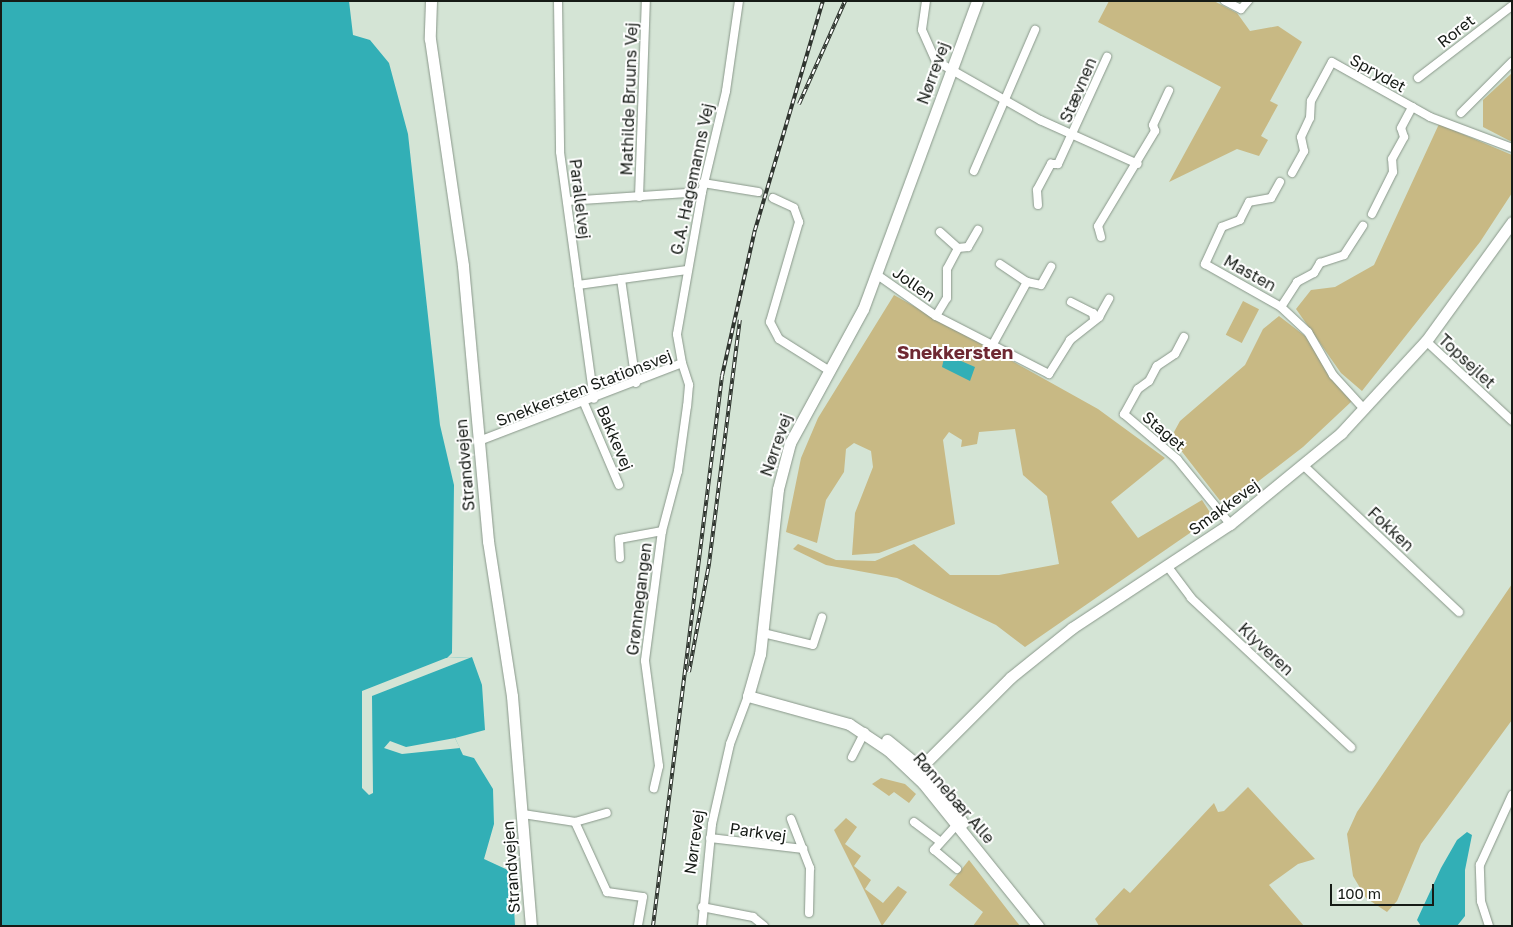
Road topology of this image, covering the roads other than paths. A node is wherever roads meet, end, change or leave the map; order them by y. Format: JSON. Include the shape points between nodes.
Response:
{"nodes":[{"id":1,"x":432,"y":1,"type":"edge"},
{"id":2,"x":558,"y":1,"type":"edge"},
{"id":3,"x":646,"y":1,"type":"edge"},
{"id":4,"x":739,"y":1,"type":"edge"},
{"id":5,"x":926,"y":1,"type":"edge"},
{"id":6,"x":976,"y":1,"type":"edge"},
{"id":7,"x":1225,"y":1,"type":"edge"},
{"id":8,"x":1248,"y":1,"type":"edge"},
{"id":9,"x":1512,"y":6,"type":"edge"},
{"id":10,"x":1035,"y":30,"type":"dead end"},
{"id":11,"x":1107,"y":57,"type":"dead end"},
{"id":12,"x":1512,"y":62,"type":"edge"},
{"id":13,"x":951,"y":70,"type":"junction"},
{"id":14,"x":1418,"y":78,"type":"dead end"},
{"id":15,"x":1169,"y":91,"type":"dead end"},
{"id":16,"x":1006,"y":101,"type":"junction"},
{"id":17,"x":1412,"y":108,"type":"junction"},
{"id":18,"x":1461,"y":112,"type":"dead end"},
{"id":19,"x":1074,"y":134,"type":"junction"},
{"id":20,"x":1512,"y":148,"type":"edge"},
{"id":21,"x":1138,"y":164,"type":"junction"},
{"id":22,"x":974,"y":171,"type":"dead end"},
{"id":23,"x":1292,"y":173,"type":"dead end"},
{"id":24,"x":1280,"y":182,"type":"dead end"},
{"id":25,"x":704,"y":183,"type":"junction"},
{"id":26,"x":702,"y":192,"type":"junction"},
{"id":27,"x":758,"y":192,"type":"tunnel mouth"},
{"id":28,"x":639,"y":197,"type":"junction"},
{"id":29,"x":773,"y":198,"type":"tunnel mouth"},
{"id":30,"x":567,"y":201,"type":"junction"},
{"id":31,"x":1038,"y":205,"type":"dead end"},
{"id":32,"x":1372,"y":214,"type":"dead end"},
{"id":33,"x":1512,"y":222,"type":"edge"},
{"id":34,"x":1363,"y":226,"type":"dead end"},
{"id":35,"x":978,"y":230,"type":"dead end"},
{"id":36,"x":940,"y":232,"type":"dead end"},
{"id":37,"x":1101,"y":237,"type":"dead end"},
{"id":38,"x":958,"y":248,"type":"junction"},
{"id":39,"x":1000,"y":264,"type":"dead end"},
{"id":40,"x":1051,"y":267,"type":"dead end"},
{"id":41,"x":687,"y":270,"type":"junction"},
{"id":42,"x":876,"y":274,"type":"junction"},
{"id":43,"x":621,"y":280,"type":"junction"},
{"id":44,"x":1027,"y":282,"type":"junction"},
{"id":45,"x":578,"y":285,"type":"junction"},
{"id":46,"x":1109,"y":299,"type":"dead end"},
{"id":47,"x":1071,"y":302,"type":"dead end"},
{"id":48,"x":1281,"y":307,"type":"junction"},
{"id":49,"x":936,"y":316,"type":"junction"},
{"id":50,"x":1094,"y":319,"type":"junction"},
{"id":51,"x":1184,"y":337,"type":"dead end"},
{"id":52,"x":1426,"y":341,"type":"junction"},
{"id":53,"x":993,"y":344,"type":"junction"},
{"id":54,"x":682,"y":363,"type":"junction"},
{"id":55,"x":828,"y":370,"type":"junction"},
{"id":56,"x":636,"y":383,"type":"junction"},
{"id":57,"x":594,"y":399,"type":"junction"},
{"id":58,"x":584,"y":402,"type":"junction"},
{"id":59,"x":1365,"y":410,"type":"junction"},
{"id":60,"x":1512,"y":421,"type":"edge"},
{"id":61,"x":479,"y":441,"type":"junction"},
{"id":62,"x":1304,"y":466,"type":"junction"},
{"id":63,"x":619,"y":485,"type":"dead end"},
{"id":64,"x":669,"y":499,"type":"joint"},
{"id":65,"x":1230,"y":524,"type":"junction"},
{"id":66,"x":662,"y":531,"type":"junction"},
{"id":67,"x":620,"y":558,"type":"dead end"},
{"id":68,"x":1168,"y":567,"type":"junction"},
{"id":69,"x":1459,"y":612,"type":"dead end"},
{"id":70,"x":822,"y":617,"type":"dead end"},
{"id":71,"x":763,"y":632,"type":"junction"},
{"id":72,"x":748,"y":696,"type":"junction"},
{"id":73,"x":865,"y":732,"type":"junction"},
{"id":74,"x":1351,"y":747,"type":"dead end"},
{"id":75,"x":852,"y":757,"type":"dead end"},
{"id":76,"x":918,"y":770,"type":"junction"},
{"id":77,"x":654,"y":788,"type":"dead end"},
{"id":78,"x":1512,"y":795,"type":"edge"},
{"id":79,"x":607,"y":813,"type":"dead end"},
{"id":80,"x":523,"y":814,"type":"junction"},
{"id":81,"x":792,"y":819,"type":"dead end"},
{"id":82,"x":576,"y":822,"type":"junction"},
{"id":83,"x":914,"y":822,"type":"dead end"},
{"id":84,"x":958,"y":823,"type":"junction"},
{"id":85,"x":710,"y":838,"type":"junction"},
{"id":86,"x":938,"y":840,"type":"junction"},
{"id":87,"x":803,"y":849,"type":"junction"},
{"id":88,"x":957,"y":869,"type":"dead end"},
{"id":89,"x":702,"y":907,"type":"junction"},
{"id":90,"x":810,"y":913,"type":"dead end"},
{"id":91,"x":532,"y":926,"type":"edge"},
{"id":92,"x":638,"y":926,"type":"edge"},
{"id":93,"x":702,"y":926,"type":"edge"},
{"id":94,"x":764,"y":926,"type":"edge"},
{"id":95,"x":1038,"y":926,"type":"edge"},
{"id":96,"x":1489,"y":926,"type":"edge"}],
"edges":[{"from":1,"to":61,"type":"main road","name":"Strandvejen","via":[[430,39],[463,266]]},
{"from":2,"to":30,"type":"street","name":"Parallelvej","via":[[560,152]]},
{"from":3,"to":28,"type":"street","name":"Mathilde Bruuns Vej"},
{"from":4,"to":25,"type":"street","name":"G.A. Hagemanns Vej","via":[[726,91]]},
{"from":5,"to":13,"type":"street","name":"Stævnen","via":[[922,30],[936,60]]},
{"from":6,"to":13,"type":"main road","name":"Nørrevej"},
{"from":7,"to":8,"type":"street","via":[[1241,9]]},
{"from":9,"to":14,"type":"street","name":"Roret"},
{"from":10,"to":16,"type":"street"},
{"from":11,"to":19,"type":"street","name":"Stævnen"},
{"from":12,"to":18,"type":"street"},
{"from":13,"to":16,"type":"street","name":"Stævnen"},
{"from":13,"to":42,"type":"main road","name":"Nørrevej"},
{"from":15,"to":21,"type":"street"},
{"from":16,"to":19,"type":"street","name":"Stævnen"},
{"from":16,"to":22,"type":"street"},
{"from":17,"to":20,"type":"street","name":"Sprydet"},
{"from":17,"to":23,"type":"street","name":"Sprydet","via":[[1332,62],[1311,101],[1310,118],[1301,136],[1304,151]]},
{"from":17,"to":32,"type":"street","name":"Sprydet","via":[[1401,128],[1404,137],[1392,159],[1393,172]]},
{"from":19,"to":21,"type":"street","name":"Stævnen"},
{"from":19,"to":31,"type":"street","name":"Stævnen","via":[[1037,190]]},
{"from":21,"to":37,"type":"street","via":[[1098,226]]},
{"from":24,"to":48,"type":"street","name":"Masten","via":[[1271,198],[1249,202],[1240,220],[1222,227],[1205,264]]},
{"from":25,"to":26,"type":"street","name":"G.A. Hagemanns Vej"},
{"from":25,"to":27,"type":"street"},
{"from":26,"to":28,"type":"street"},
{"from":26,"to":41,"type":"street","name":"G.A. Hagemanns Vej"},
{"from":28,"to":30,"type":"street"},
{"from":29,"to":55,"type":"street","via":[[794,208],[799,222],[770,322],[779,339]]},
{"from":30,"to":45,"type":"street","name":"Parallelvej"},
{"from":33,"to":52,"type":"main road","name":"Smakkevej"},
{"from":34,"to":48,"type":"street","name":"Masten","via":[[1344,255],[1320,263],[1314,273],[1297,282]]},
{"from":35,"to":38,"type":"street","name":"Jollen","via":[[968,248]]},
{"from":36,"to":38,"type":"street"},
{"from":38,"to":49,"type":"street","name":"Jollen","via":[[947,269],[947,298]]},
{"from":39,"to":44,"type":"street"},
{"from":40,"to":44,"type":"street","via":[[1041,285]]},
{"from":41,"to":43,"type":"street"},
{"from":41,"to":54,"type":"street","name":"G.A. Hagemanns Vej","via":[[677,334]]},
{"from":42,"to":49,"type":"street","name":"Jollen"},
{"from":42,"to":55,"type":"main road","name":"Nørrevej","via":[[852,332]]},
{"from":43,"to":45,"type":"street"},
{"from":43,"to":56,"type":"street"},
{"from":44,"to":53,"type":"street"},
{"from":45,"to":57,"type":"street","name":"Parallelvej"},
{"from":46,"to":50,"type":"street","name":"Jollen"},
{"from":47,"to":50,"type":"street","via":[[1093,313]]},
{"from":48,"to":59,"type":"street","name":"Masten","via":[[1308,332],[1332,376]]},
{"from":49,"to":53,"type":"street","name":"Jollen"},
{"from":50,"to":53,"type":"street","name":"Jollen","via":[[1070,340],[1049,374]]},
{"from":51,"to":65,"type":"street","name":"Staget","via":[[1175,354],[1156,366],[1149,381],[1138,389],[1124,414],[1177,459]]},
{"from":52,"to":59,"type":"main road","name":"Smakkevej"},
{"from":52,"to":60,"type":"street","name":"Topsejlet"},
{"from":54,"to":56,"type":"street","name":"Snekkersten Stationsvej"},
{"from":54,"to":64,"type":"street","name":"Snekkersten Stationsvej","via":[[689,385],[678,471]]},
{"from":55,"to":71,"type":"main road","name":"Nørrevej","via":[[801,419],[782,468]]},
{"from":56,"to":57,"type":"street","name":"Snekkersten Stationsvej"},
{"from":57,"to":58,"type":"street","name":"Snekkersten Stationsvej"},
{"from":58,"to":61,"type":"street","name":"Snekkersten Stationsvej"},
{"from":58,"to":63,"type":"street","name":"Bakkevej"},
{"from":59,"to":62,"type":"main road","name":"Smakkevej"},
{"from":61,"to":80,"type":"main road","name":"Strandvejen","via":[[488,540],[510,670]]},
{"from":62,"to":65,"type":"main road","name":"Smakkevej"},
{"from":62,"to":69,"type":"street","name":"Fokken"},
{"from":64,"to":66,"type":"street","name":"Grønnegangen"},
{"from":65,"to":68,"type":"main road","name":"Smakkevej"},
{"from":66,"to":67,"type":"street","name":"Grønnegangen","via":[[619,539]]},
{"from":66,"to":77,"type":"street","name":"Grønnegangen","via":[[645,661],[659,766]]},
{"from":68,"to":74,"type":"street","name":"Klyveren","via":[[1190,598]]},
{"from":68,"to":76,"type":"main road","name":"Smakkevej","via":[[1072,628],[1032,660]]},
{"from":70,"to":71,"type":"street","via":[[813,645]]},
{"from":71,"to":72,"type":"main road","name":"Nørrevej"},
{"from":72,"to":73,"type":"main road","name":"Rønnebær Alle","via":[[832,718]]},
{"from":72,"to":85,"type":"street","name":"Nørrevej","via":[[730,744]]},
{"from":73,"to":75,"type":"street"},
{"from":73,"to":76,"type":"main road","name":"Rønnebær Alle","via":[[888,740]]},
{"from":76,"to":84,"type":"main road","name":"Rønnebær Alle"},
{"from":78,"to":96,"type":"street","via":[[1480,865],[1481,901]]},
{"from":79,"to":82,"type":"street"},
{"from":80,"to":82,"type":"street"},
{"from":80,"to":91,"type":"main road","name":"Strandvejen"},
{"from":81,"to":87,"type":"street","name":"Parkvej"},
{"from":82,"to":92,"type":"street","via":[[607,892],[643,897]]},
{"from":83,"to":86,"type":"street"},
{"from":84,"to":86,"type":"street"},
{"from":84,"to":95,"type":"main road","name":"Rønnebær Alle"},
{"from":85,"to":87,"type":"street","name":"Parkvej"},
{"from":85,"to":89,"type":"street","name":"Nørrevej"},
{"from":86,"to":88,"type":"street","via":[[934,850]]},
{"from":87,"to":90,"type":"street","name":"Parkvej","via":[[812,883]]},
{"from":89,"to":93,"type":"street","name":"Nørrevej"},
{"from":89,"to":94,"type":"street","via":[[753,917]]}]}
